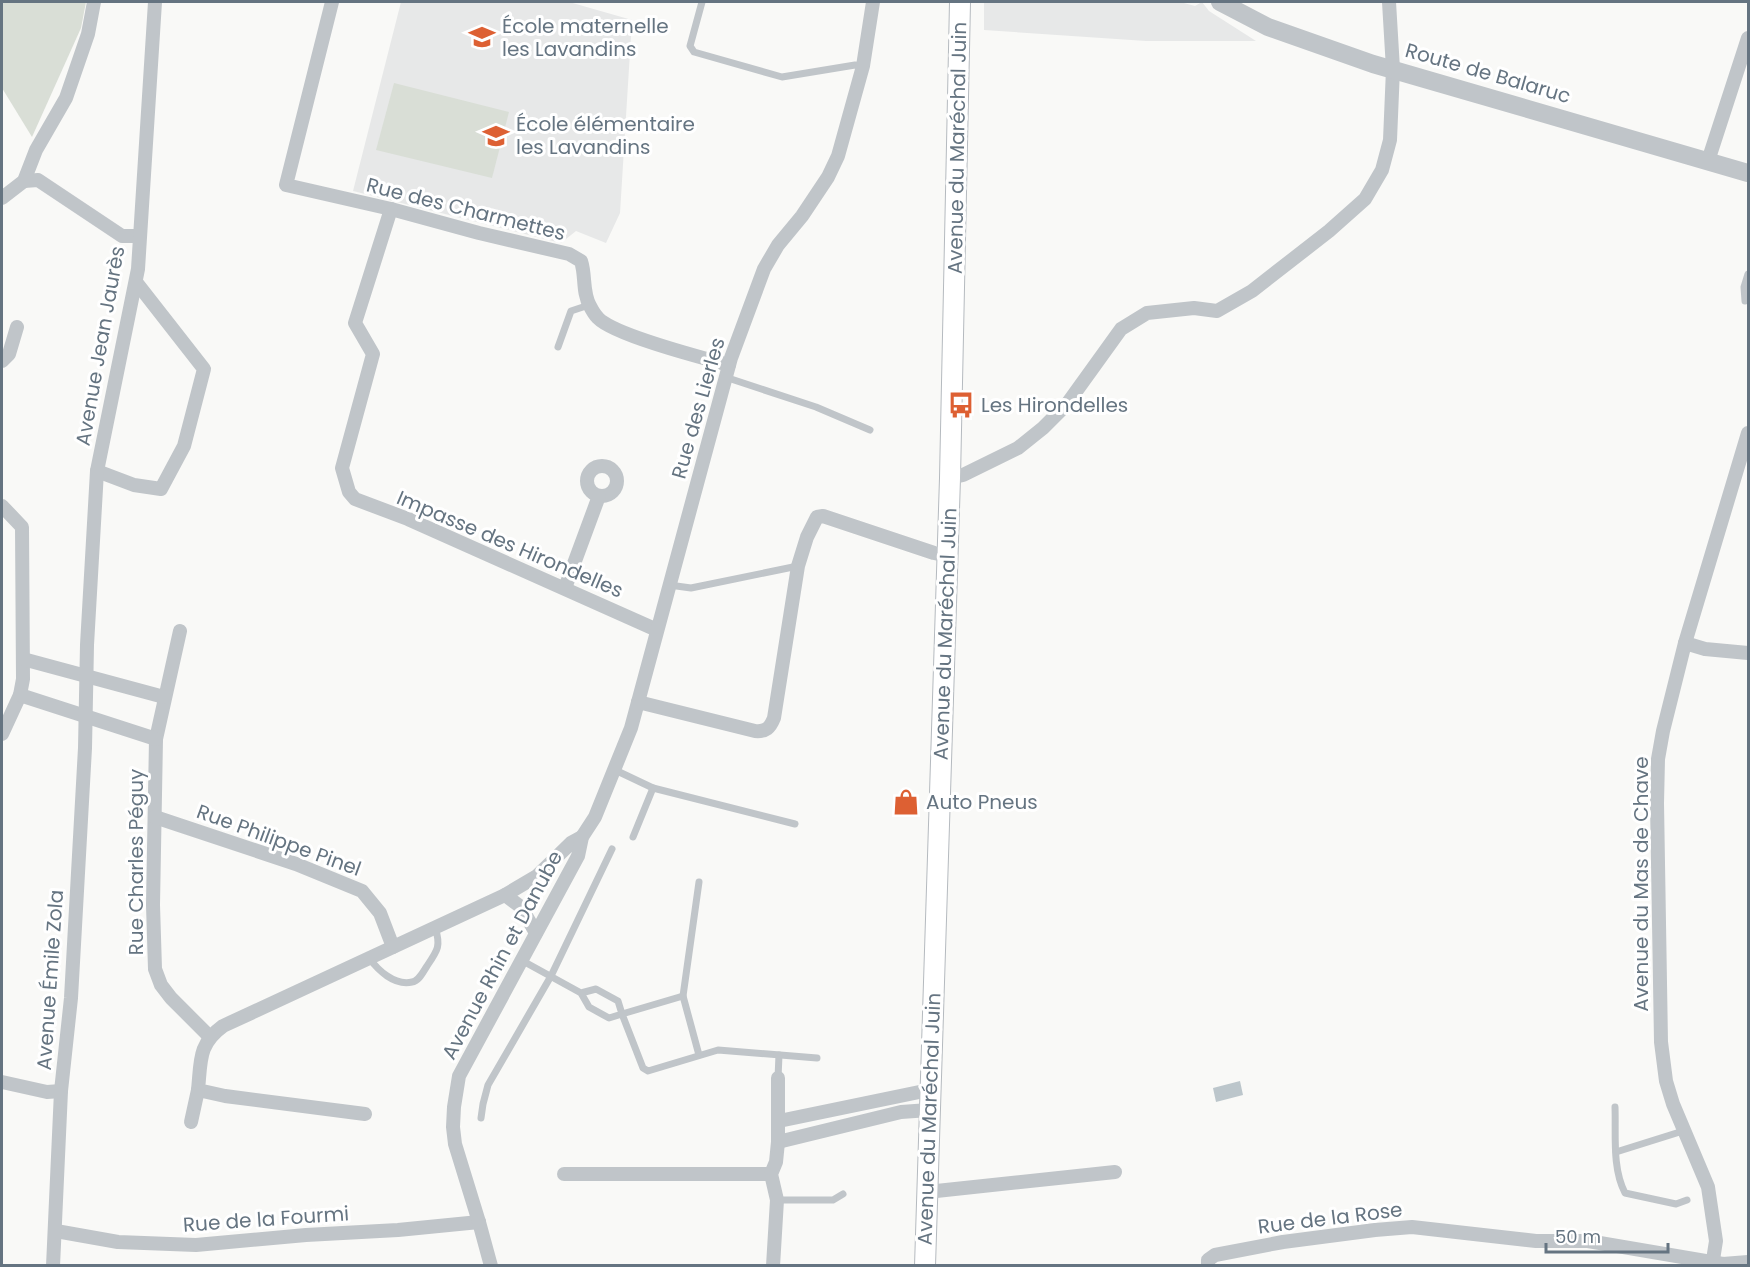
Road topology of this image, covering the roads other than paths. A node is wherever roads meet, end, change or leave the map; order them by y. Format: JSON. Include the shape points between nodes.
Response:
{"nodes":[{"id":1,"x":94,"y":2,"type":"edge"},
{"id":2,"x":155,"y":2,"type":"edge"},
{"id":3,"x":332,"y":2,"type":"edge"},
{"id":4,"x":702,"y":2,"type":"edge"},
{"id":5,"x":873,"y":2,"type":"edge"},
{"id":6,"x":960,"y":2,"type":"edge"},
{"id":7,"x":1220,"y":2,"type":"edge"},
{"id":8,"x":1389,"y":2,"type":"edge"},
{"id":9,"x":1749,"y":38,"type":"edge"},
{"id":10,"x":863,"y":66,"type":"junction"},
{"id":11,"x":1393,"y":69,"type":"junction"},
{"id":12,"x":1708,"y":161,"type":"junction"},
{"id":13,"x":1749,"y":173,"type":"edge"},
{"id":14,"x":24,"y":181,"type":"junction"},
{"id":15,"x":2,"y":198,"type":"edge"},
{"id":16,"x":391,"y":209,"type":"junction"},
{"id":17,"x":139,"y":236,"type":"junction"},
{"id":18,"x":1749,"y":274,"type":"edge"},
{"id":19,"x":136,"y":282,"type":"junction"},
{"id":20,"x":1745,"y":301,"type":"dead end"},
{"id":21,"x":589,"y":305,"type":"junction"},
{"id":22,"x":17,"y":327,"type":"dead end"},
{"id":23,"x":558,"y":347,"type":"dead end"},
{"id":24,"x":2,"y":361,"type":"edge"},
{"id":25,"x":727,"y":371,"type":"junction"},
{"id":26,"x":870,"y":430,"type":"dead end"},
{"id":27,"x":1749,"y":433,"type":"edge"},
{"id":28,"x":97,"y":471,"type":"junction"},
{"id":29,"x":950,"y":478,"type":"junction"},
{"id":30,"x":599,"y":496,"type":"dead end"},
{"id":31,"x":2,"y":506,"type":"edge"},
{"id":32,"x":948,"y":556,"type":"junction"},
{"id":33,"x":798,"y":566,"type":"junction"},
{"id":34,"x":669,"y":585,"type":"junction"},
{"id":35,"x":565,"y":588,"type":"junction"},
{"id":36,"x":657,"y":630,"type":"junction"},
{"id":37,"x":180,"y":631,"type":"dead end"},
{"id":38,"x":1685,"y":643,"type":"junction"},
{"id":39,"x":1749,"y":653,"type":"edge"},
{"id":40,"x":23,"y":659,"type":"junction"},
{"id":41,"x":87,"y":677,"type":"junction"},
{"id":42,"x":20,"y":695,"type":"junction"},
{"id":43,"x":164,"y":697,"type":"junction"},
{"id":44,"x":86,"y":698,"type":"joint"},
{"id":45,"x":638,"y":702,"type":"junction"},
{"id":46,"x":86,"y":715,"type":"junction"},
{"id":47,"x":2,"y":735,"type":"edge"},
{"id":48,"x":156,"y":739,"type":"junction"},
{"id":49,"x":615,"y":770,"type":"junction"},
{"id":50,"x":653,"y":788,"type":"junction"},
{"id":51,"x":155,"y":818,"type":"junction"},
{"id":52,"x":795,"y":824,"type":"dead end"},
{"id":53,"x":582,"y":837,"type":"junction"},
{"id":54,"x":633,"y":837,"type":"dead end"},
{"id":55,"x":612,"y":849,"type":"dead end"},
{"id":56,"x":699,"y":882,"type":"dead end"},
{"id":57,"x":505,"y":895,"type":"junction"},
{"id":58,"x":435,"y":927,"type":"junction"},
{"id":59,"x":536,"y":933,"type":"junction"},
{"id":60,"x":393,"y":947,"type":"junction"},
{"id":61,"x":369,"y":958,"type":"junction"},
{"id":62,"x":521,"y":960,"type":"junction"},
{"id":63,"x":551,"y":976,"type":"junction"},
{"id":64,"x":581,"y":993,"type":"junction"},
{"id":65,"x":683,"y":996,"type":"junction"},
{"id":66,"x":622,"y":1014,"type":"junction"},
{"id":67,"x":209,"y":1036,"type":"junction"},
{"id":68,"x":699,"y":1055,"type":"junction"},
{"id":69,"x":779,"y":1055,"type":"junction"},
{"id":70,"x":817,"y":1058,"type":"dead end"},
{"id":71,"x":778,"y":1078,"type":"joint"},
{"id":72,"x":2,"y":1082,"type":"edge"},
{"id":73,"x":198,"y":1090,"type":"junction"},
{"id":74,"x":61,"y":1091,"type":"junction"},
{"id":75,"x":929,"y":1100,"type":"junction"},
{"id":76,"x":1615,"y":1107,"type":"dead end"},
{"id":77,"x":365,"y":1114,"type":"dead end"},
{"id":78,"x":481,"y":1118,"type":"dead end"},
{"id":79,"x":779,"y":1121,"type":"junction"},
{"id":80,"x":191,"y":1122,"type":"dead end"},
{"id":81,"x":1683,"y":1131,"type":"junction"},
{"id":82,"x":778,"y":1142,"type":"junction"},
{"id":83,"x":1616,"y":1152,"type":"junction"},
{"id":84,"x":1115,"y":1172,"type":"dead end"},
{"id":85,"x":564,"y":1174,"type":"dead end"},
{"id":86,"x":771,"y":1174,"type":"junction"},
{"id":87,"x":927,"y":1192,"type":"junction"},
{"id":88,"x":843,"y":1194,"type":"dead end"},
{"id":89,"x":777,"y":1200,"type":"junction"},
{"id":90,"x":1687,"y":1200,"type":"dead end"},
{"id":91,"x":480,"y":1222,"type":"junction"},
{"id":92,"x":56,"y":1231,"type":"junction"},
{"id":93,"x":1749,"y":1262,"type":"edge"},
{"id":94,"x":1712,"y":1264,"type":"edge"},
{"id":95,"x":53,"y":1266,"type":"edge"},
{"id":96,"x":491,"y":1266,"type":"edge"},
{"id":97,"x":773,"y":1266,"type":"edge"},
{"id":98,"x":925,"y":1266,"type":"edge"},
{"id":99,"x":1208,"y":1266,"type":"edge"}],
"edges":[{"from":1,"to":14,"type":"street","via":[[88,34],[66,98],[36,150]]},
{"from":2,"to":17,"type":"street","name":"Avenue Jean Jaurès"},
{"from":3,"to":16,"type":"street","name":"Rue des Charmettes","via":[[286,185]]},
{"from":4,"to":10,"type":"lane","via":[[690,46],[694,52],[782,76]]},
{"from":5,"to":10,"type":"street","name":"Rue des Lierles"},
{"from":6,"to":29,"type":"main road","name":"Avenue du Maréchal Juin"},
{"from":7,"to":11,"type":"street","name":"Route de Balaruc","via":[[1268,27]]},
{"from":8,"to":11,"type":"street"},
{"from":9,"to":12,"type":"street"},
{"from":10,"to":25,"type":"street","name":"Rue des Lierles","via":[[838,156],[828,177],[764,269]]},
{"from":11,"to":12,"type":"street","name":"Route de Balaruc"},
{"from":11,"to":29,"type":"street","via":[[1390,140],[1383,170],[1365,199],[1252,291],[1217,311],[1194,308],[1147,313],[1121,329],[1067,404],[1043,428],[1018,448]]},
{"from":12,"to":13,"type":"street","name":"Route de Balaruc"},
{"from":14,"to":15,"type":"street"},
{"from":14,"to":17,"type":"street","via":[[38,180],[122,236]]},
{"from":16,"to":21,"type":"street","name":"Rue des Charmettes","via":[[569,254],[581,261]]},
{"from":16,"to":35,"type":"street","name":"Impasse des Hirondelles","via":[[355,323],[374,354],[342,468],[349,492],[355,499]]},
{"from":17,"to":19,"type":"street","name":"Avenue Jean Jaurès"},
{"from":18,"to":20,"type":"lane","via":[[1744,287]]},
{"from":19,"to":28,"type":"street","name":"Avenue Jean Jaurès"},
{"from":19,"to":28,"type":"street","via":[[204,369],[184,446],[161,489],[134,485]]},
{"from":21,"to":23,"type":"lane","via":[[571,311]]},
{"from":21,"to":25,"type":"street","via":[[599,319],[627,333]]},
{"from":22,"to":24,"type":"street","via":[[9,354]]},
{"from":25,"to":26,"type":"lane"},
{"from":25,"to":34,"type":"street","name":"Rue des Lierles"},
{"from":27,"to":38,"type":"street","name":"Avenue du Mas de Chave"},
{"from":28,"to":41,"type":"street","name":"Avenue Jean Jaurès"},
{"from":29,"to":32,"type":"main road","name":"Avenue du Maréchal Juin"},
{"from":30,"to":35,"type":"street"},
{"from":31,"to":40,"type":"street","via":[[22,527]]},
{"from":32,"to":33,"type":"street","via":[[823,516],[817,517],[811,526]]},
{"from":32,"to":75,"type":"main road","name":"Avenue du Maréchal Juin"},
{"from":33,"to":34,"type":"lane","via":[[691,588]]},
{"from":33,"to":45,"type":"street","via":[[774,718],[768,729],[755,731]]},
{"from":34,"to":36,"type":"street","name":"Rue des Lierles"},
{"from":35,"to":36,"type":"street","name":"Impasse des Hirondelles"},
{"from":36,"to":45,"type":"street","name":"Rue des Lierles"},
{"from":37,"to":43,"type":"street","name":"Rue Charles Péguy"},
{"from":38,"to":39,"type":"street"},
{"from":38,"to":81,"type":"street","name":"Avenue du Mas de Chave","via":[[1662,731],[1657,803],[1661,1042],[1666,1082]]},
{"from":40,"to":41,"type":"street"},
{"from":40,"to":42,"type":"street"},
{"from":41,"to":43,"type":"street"},
{"from":41,"to":44,"type":"street","name":"Avenue Jean Jaurès"},
{"from":42,"to":46,"type":"street"},
{"from":42,"to":47,"type":"street"},
{"from":43,"to":48,"type":"street","name":"Rue Charles Péguy"},
{"from":44,"to":46,"type":"street","name":"Avenue Émile Zola"},
{"from":45,"to":49,"type":"street","name":"Rue des Lierles"},
{"from":46,"to":48,"type":"street"},
{"from":46,"to":74,"type":"street","name":"Avenue Émile Zola","via":[[71,998]]},
{"from":48,"to":51,"type":"street","name":"Rue Charles Péguy"},
{"from":49,"to":50,"type":"lane"},
{"from":49,"to":53,"type":"street","name":"Rue des Lierles"},
{"from":50,"to":52,"type":"lane"},
{"from":50,"to":54,"type":"lane"},
{"from":51,"to":60,"type":"street","name":"Rue Philippe Pinel","via":[[296,864],[362,891],[380,913]]},
{"from":51,"to":67,"type":"street","name":"Rue Charles Péguy","via":[[155,969],[171,998]]},
{"from":53,"to":57,"type":"street","via":[[537,876]]},
{"from":53,"to":59,"type":"street","name":"Avenue Rhin et Danube","via":[[579,856]]},
{"from":55,"to":63,"type":"lane"},
{"from":56,"to":65,"type":"lane"},
{"from":57,"to":58,"type":"street"},
{"from":57,"to":59,"type":"street","via":[[521,907]]},
{"from":58,"to":60,"type":"street"},
{"from":58,"to":61,"type":"lane","via":[[437,951],[413,982],[400,982],[380,972]]},
{"from":59,"to":62,"type":"street","name":"Avenue Rhin et Danube"},
{"from":60,"to":61,"type":"street"},
{"from":61,"to":67,"type":"street"},
{"from":62,"to":63,"type":"lane"},
{"from":62,"to":91,"type":"street","name":"Avenue Rhin et Danube","via":[[459,1076],[454,1107],[455,1144]]},
{"from":63,"to":64,"type":"lane"},
{"from":63,"to":78,"type":"lane","via":[[489,1085]]},
{"from":64,"to":66,"type":"lane","via":[[589,1007],[609,1018]]},
{"from":64,"to":66,"type":"lane","via":[[596,989],[618,1001]]},
{"from":65,"to":66,"type":"lane"},
{"from":65,"to":68,"type":"lane"},
{"from":66,"to":68,"type":"lane","via":[[643,1068],[648,1071]]},
{"from":67,"to":73,"type":"street"},
{"from":68,"to":69,"type":"lane","via":[[718,1050]]},
{"from":69,"to":70,"type":"lane"},
{"from":69,"to":71,"type":"lane"},
{"from":71,"to":79,"type":"street"},
{"from":72,"to":74,"type":"street","via":[[47,1092]]},
{"from":73,"to":77,"type":"street"},
{"from":73,"to":80,"type":"street"},
{"from":74,"to":92,"type":"street","name":"Avenue Émile Zola"},
{"from":75,"to":79,"type":"street"},
{"from":75,"to":82,"type":"street","via":[[901,1112]]},
{"from":75,"to":87,"type":"main road","name":"Avenue du Maréchal Juin"},
{"from":76,"to":83,"type":"lane"},
{"from":79,"to":82,"type":"street"},
{"from":81,"to":83,"type":"lane"},
{"from":81,"to":94,"type":"street","name":"Avenue du Mas de Chave","via":[[1708,1187],[1716,1241]]},
{"from":82,"to":86,"type":"street"},
{"from":83,"to":90,"type":"lane","via":[[1620,1183],[1626,1193],[1676,1204]]},
{"from":84,"to":87,"type":"street"},
{"from":85,"to":86,"type":"street"},
{"from":86,"to":89,"type":"street"},
{"from":87,"to":98,"type":"main road","name":"Avenue du Maréchal Juin"},
{"from":88,"to":89,"type":"lane","via":[[833,1200]]},
{"from":89,"to":97,"type":"street"},
{"from":91,"to":92,"type":"street","name":"Rue de la Fourmi","via":[[196,1245],[118,1242]]},
{"from":91,"to":96,"type":"street","name":"Avenue Rhin et Danube"},
{"from":92,"to":95,"type":"street","name":"Avenue Émile Zola"},
{"from":93,"to":94,"type":"street","name":"Rue de la Rose"},
{"from":94,"to":99,"type":"street","name":"Rue de la Rose","via":[[1588,1241],[1536,1241],[1412,1227],[1283,1242],[1215,1255],[1208,1260]]}]}
